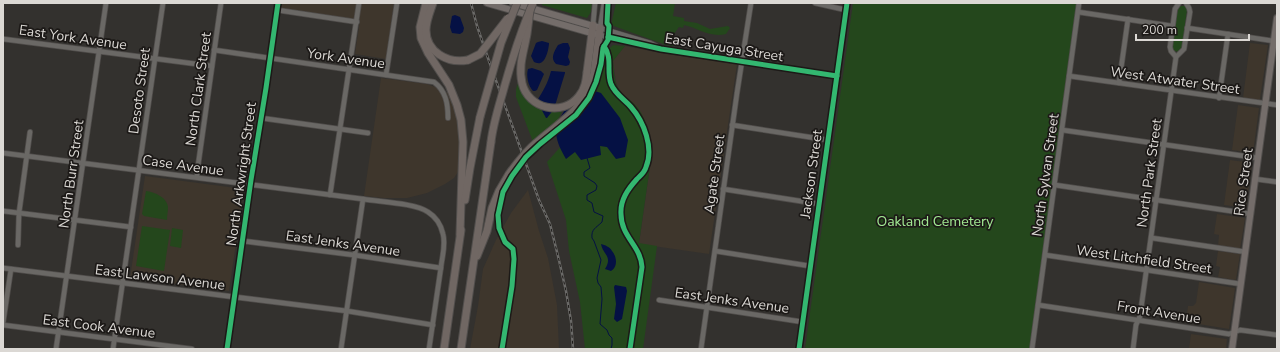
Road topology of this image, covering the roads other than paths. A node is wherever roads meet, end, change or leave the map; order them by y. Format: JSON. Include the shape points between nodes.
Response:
{"nodes":[{"id":1,"x":106,"y":3,"type":"edge"},
{"id":2,"x":163,"y":3,"type":"edge"},
{"id":3,"x":221,"y":3,"type":"edge"},
{"id":4,"x":278,"y":3,"type":"edge"},
{"id":5,"x":360,"y":3,"type":"edge"},
{"id":6,"x":396,"y":3,"type":"edge"},
{"id":7,"x":426,"y":3,"type":"edge"},
{"id":8,"x":433,"y":3,"type":"edge"},
{"id":9,"x":487,"y":3,"type":"edge"},
{"id":10,"x":595,"y":3,"type":"edge"},
{"id":11,"x":604,"y":3,"type":"edge"},
{"id":12,"x":751,"y":3,"type":"edge"},
{"id":13,"x":815,"y":3,"type":"edge"},
{"id":14,"x":847,"y":3,"type":"edge"},
{"id":15,"x":1079,"y":3,"type":"edge"},
{"id":16,"x":1179,"y":3,"type":"edge"},
{"id":17,"x":1186,"y":3,"type":"edge"},
{"id":18,"x":515,"y":5,"type":"edge"},
{"id":19,"x":531,"y":6,"type":"edge"},
{"id":20,"x":277,"y":10,"type":"junction"},
{"id":21,"x":846,"y":10,"type":"junction"},
{"id":22,"x":1078,"y":12,"type":"junction"},
{"id":23,"x":1277,"y":18,"type":"edge"},
{"id":24,"x":1128,"y":20,"type":"junction"},
{"id":25,"x":357,"y":22,"type":"junction"},
{"id":26,"x":1172,"y":26,"type":"junction"},
{"id":27,"x":1187,"y":28,"type":"junction"},
{"id":28,"x":596,"y":30,"type":"junction"},
{"id":29,"x":1228,"y":34,"type":"junction"},
{"id":30,"x":3,"y":39,"type":"edge"},
{"id":31,"x":1274,"y":42,"type":"junction"},
{"id":32,"x":214,"y":50,"type":"junction"},
{"id":33,"x":99,"y":52,"type":"junction"},
{"id":34,"x":1176,"y":57,"type":"junction"},
{"id":35,"x":270,"y":58,"type":"junction"},
{"id":36,"x":155,"y":59,"type":"junction"},
{"id":37,"x":742,"y":62,"type":"junction"},
{"id":38,"x":212,"y":66,"type":"junction"},
{"id":39,"x":349,"y":70,"type":"junction"},
{"id":40,"x":590,"y":73,"type":"junction"},
{"id":41,"x":386,"y":75,"type":"junction"},
{"id":42,"x":837,"y":76,"type":"junction"},
{"id":43,"x":1069,"y":76,"type":"junction"},
{"id":44,"x":1119,"y":84,"type":"junction"},
{"id":45,"x":1171,"y":91,"type":"junction"},
{"id":46,"x":1219,"y":98,"type":"junction"},
{"id":47,"x":1265,"y":104,"type":"junction"},
{"id":48,"x":1277,"y":105,"type":"edge"},
{"id":49,"x":261,"y":118,"type":"junction"},
{"id":50,"x":448,"y":118,"type":"dead end"},
{"id":51,"x":732,"y":125,"type":"junction"},
{"id":52,"x":341,"y":129,"type":"junction"},
{"id":53,"x":1062,"y":130,"type":"junction"},
{"id":54,"x":30,"y":132,"type":"dead end"},
{"id":55,"x":368,"y":133,"type":"dead end"},
{"id":56,"x":828,"y":140,"type":"junction"},
{"id":57,"x":1164,"y":145,"type":"junction"},
{"id":58,"x":3,"y":153,"type":"edge"},
{"id":59,"x":27,"y":156,"type":"junction"},
{"id":60,"x":1258,"y":158,"type":"junction"},
{"id":61,"x":84,"y":163,"type":"junction"},
{"id":62,"x":139,"y":170,"type":"junction"},
{"id":63,"x":198,"y":177,"type":"junction"},
{"id":64,"x":1255,"y":179,"type":"junction"},
{"id":65,"x":1277,"y":182,"type":"edge"},
{"id":66,"x":250,"y":185,"type":"junction"},
{"id":67,"x":1055,"y":185,"type":"junction"},
{"id":68,"x":724,"y":189,"type":"junction"},
{"id":69,"x":330,"y":195,"type":"junction"},
{"id":70,"x":363,"y":199,"type":"junction"},
{"id":71,"x":1156,"y":200,"type":"junction"},
{"id":72,"x":819,"y":204,"type":"junction"},
{"id":73,"x":3,"y":211,"type":"edge"},
{"id":74,"x":19,"y":213,"type":"junction"},
{"id":75,"x":1251,"y":214,"type":"junction"},
{"id":76,"x":75,"y":220,"type":"junction"},
{"id":77,"x":131,"y":227,"type":"junction"},
{"id":78,"x":460,"y":234,"type":"junction"},
{"id":79,"x":1152,"y":238,"type":"junction"},
{"id":80,"x":243,"y":241,"type":"junction"},
{"id":81,"x":18,"y":245,"type":"dead end"},
{"id":82,"x":715,"y":251,"type":"junction"},
{"id":83,"x":1246,"y":252,"type":"junction"},
{"id":84,"x":354,"y":255,"type":"junction"},
{"id":85,"x":1045,"y":255,"type":"junction"},
{"id":86,"x":810,"y":266,"type":"junction"},
{"id":87,"x":3,"y":268,"type":"edge"},
{"id":88,"x":441,"y":268,"type":"junction"},
{"id":89,"x":472,"y":268,"type":"junction"},
{"id":90,"x":11,"y":269,"type":"junction"},
{"id":91,"x":1147,"y":270,"type":"junction"},
{"id":92,"x":67,"y":276,"type":"junction"},
{"id":93,"x":123,"y":283,"type":"junction"},
{"id":94,"x":1241,"y":284,"type":"junction"},
{"id":95,"x":235,"y":297,"type":"junction"},
{"id":96,"x":658,"y":300,"type":"dead end"},
{"id":97,"x":1038,"y":305,"type":"junction"},
{"id":98,"x":707,"y":307,"type":"junction"},
{"id":99,"x":347,"y":312,"type":"junction"},
{"id":100,"x":1138,"y":320,"type":"junction"},
{"id":101,"x":803,"y":322,"type":"junction"},
{"id":102,"x":3,"y":324,"type":"edge"},
{"id":103,"x":433,"y":325,"type":"junction"},
{"id":104,"x":58,"y":332,"type":"junction"},
{"id":105,"x":1235,"y":332,"type":"junction"},
{"id":106,"x":1277,"y":335,"type":"edge"},
{"id":107,"x":115,"y":339,"type":"junction"},
{"id":108,"x":56,"y":349,"type":"edge"},
{"id":109,"x":114,"y":349,"type":"edge"},
{"id":110,"x":192,"y":349,"type":"edge"},
{"id":111,"x":227,"y":349,"type":"edge"},
{"id":112,"x":342,"y":349,"type":"edge"},
{"id":113,"x":429,"y":349,"type":"edge"},
{"id":114,"x":444,"y":349,"type":"edge"},
{"id":115,"x":461,"y":349,"type":"edge"},
{"id":116,"x":701,"y":349,"type":"edge"},
{"id":117,"x":799,"y":349,"type":"edge"},
{"id":118,"x":1032,"y":349,"type":"edge"},
{"id":119,"x":1133,"y":349,"type":"edge"},
{"id":120,"x":1232,"y":349,"type":"edge"}],
"edges":[{"from":1,"to":33,"type":"street","name":"North Burr Street"},
{"from":2,"to":36,"type":"street","name":"Desoto Street"},
{"from":3,"to":32,"type":"street","name":"North Clark Street"},
{"from":4,"to":20,"type":"street","name":"North Arkwright Street"},
{"from":5,"to":25,"type":"street"},
{"from":6,"to":41,"type":"street"},
{"from":7,"to":78,"type":"highway","via":[[420,27],[421,38],[449,85],[461,120],[463,142]]},
{"from":8,"to":18,"type":"highway","bridge":true,"via":[[426,30],[428,41],[438,54],[456,62],[480,54]]},
{"from":9,"to":28,"type":"main road","name":"East Cayuga Street"},
{"from":10,"to":28,"type":"street"},
{"from":11,"to":28,"type":"street"},
{"from":12,"to":37,"type":"street","name":"Agate Street"},
{"from":13,"to":21,"type":"street"},
{"from":14,"to":21,"type":"street","name":"Jackson Street"},
{"from":15,"to":22,"type":"street","name":"North Sylvan Street"},
{"from":16,"to":26,"type":"street","via":[[1175,9]]},
{"from":17,"to":27,"type":"street","name":"North Park Street","via":[[1190,12]]},
{"from":18,"to":28,"type":"main road","name":"East Cayuga Street"},
{"from":18,"to":78,"type":"highway","bridge":true,"via":[[480,117]]},
{"from":19,"to":40,"type":"highway","bridge":true,"via":[[520,68],[526,94],[542,106],[551,109],[566,106],[581,94]]},
{"from":19,"to":89,"type":"highway","bridge":true,"via":[[510,66],[494,124]]},
{"from":20,"to":25,"type":"street"},
{"from":20,"to":35,"type":"street","name":"North Arkwright Street"},
{"from":21,"to":42,"type":"street","name":"Jackson Street"},
{"from":22,"to":24,"type":"street"},
{"from":22,"to":43,"type":"street","name":"North Sylvan Street"},
{"from":23,"to":31,"type":"main road","name":"Rice Street"},
{"from":24,"to":26,"type":"street"},
{"from":24,"to":44,"type":"street"},
{"from":25,"to":39,"type":"street"},
{"from":26,"to":34,"type":"street","via":[[1170,51]]},
{"from":27,"to":29,"type":"street"},
{"from":27,"to":34,"type":"street","name":"North Park Street","via":[[1184,49]]},
{"from":28,"to":37,"type":"street","name":"East Cayuga Street","via":[[661,49]]},
{"from":28,"to":40,"type":"highway"},
{"from":29,"to":31,"type":"street"},
{"from":29,"to":46,"type":"street"},
{"from":30,"to":33,"type":"street","name":"East York Avenue"},
{"from":31,"to":47,"type":"main road","name":"Rice Street"},
{"from":32,"to":35,"type":"street","name":"York Avenue"},
{"from":32,"to":38,"type":"street","name":"North Clark Street"},
{"from":33,"to":36,"type":"street","name":"East York Avenue"},
{"from":33,"to":61,"type":"street","name":"North Burr Street"},
{"from":34,"to":45,"type":"street","name":"North Park Street"},
{"from":35,"to":39,"type":"street","name":"York Avenue"},
{"from":35,"to":49,"type":"street","name":"North Arkwright Street"},
{"from":36,"to":38,"type":"street","name":"East York Avenue"},
{"from":36,"to":62,"type":"street","name":"Desoto Street"},
{"from":37,"to":42,"type":"street","name":"East Cayuga Street"},
{"from":37,"to":51,"type":"street","name":"Agate Street"},
{"from":38,"to":63,"type":"street","name":"North Clark Street"},
{"from":39,"to":41,"type":"street","name":"York Avenue"},
{"from":39,"to":52,"type":"street"},
{"from":40,"to":89,"type":"highway","bridge":true,"via":[[589,90],[576,110],[534,145],[509,174],[499,191]]},
{"from":41,"to":50,"type":"street","name":"York Avenue","via":[[434,82],[444,94]]},
{"from":42,"to":56,"type":"street","name":"Jackson Street"},
{"from":43,"to":44,"type":"street","name":"West Atwater Street"},
{"from":43,"to":53,"type":"street","name":"North Sylvan Street"},
{"from":44,"to":45,"type":"street","name":"West Atwater Street"},
{"from":45,"to":46,"type":"street","name":"West Atwater Street"},
{"from":45,"to":57,"type":"street","name":"North Park Street"},
{"from":46,"to":47,"type":"street","name":"West Atwater Street"},
{"from":47,"to":48,"type":"street","name":"West Atwater Street"},
{"from":47,"to":60,"type":"main road","name":"Rice Street"},
{"from":49,"to":52,"type":"street"},
{"from":49,"to":66,"type":"street","name":"North Arkwright Street"},
{"from":51,"to":56,"type":"street"},
{"from":51,"to":68,"type":"street","name":"Agate Street"},
{"from":52,"to":55,"type":"street"},
{"from":52,"to":69,"type":"street"},
{"from":53,"to":57,"type":"street"},
{"from":53,"to":67,"type":"street","name":"North Sylvan Street"},
{"from":54,"to":59,"type":"street"},
{"from":56,"to":72,"type":"street","name":"Jackson Street"},
{"from":57,"to":60,"type":"street"},
{"from":57,"to":71,"type":"street","name":"North Park Street"},
{"from":58,"to":59,"type":"street","name":"Case Avenue"},
{"from":59,"to":61,"type":"street","name":"Case Avenue"},
{"from":59,"to":74,"type":"street"},
{"from":60,"to":64,"type":"main road","name":"Rice Street"},
{"from":61,"to":62,"type":"street","name":"Case Avenue"},
{"from":61,"to":76,"type":"street","name":"North Burr Street"},
{"from":62,"to":63,"type":"street","name":"Case Avenue"},
{"from":62,"to":77,"type":"street","name":"Desoto Street"},
{"from":63,"to":66,"type":"street","name":"Case Avenue"},
{"from":64,"to":65,"type":"street"},
{"from":64,"to":75,"type":"main road","name":"Rice Street"},
{"from":66,"to":69,"type":"street","name":"Case Avenue"},
{"from":66,"to":80,"type":"street","name":"North Arkwright Street"},
{"from":67,"to":71,"type":"street"},
{"from":67,"to":85,"type":"street","name":"North Sylvan Street"},
{"from":68,"to":72,"type":"street"},
{"from":68,"to":82,"type":"street","name":"Agate Street"},
{"from":69,"to":70,"type":"street","name":"Case Avenue"},
{"from":70,"to":84,"type":"street"},
{"from":70,"to":88,"type":"street","name":"Case Avenue","via":[[415,207],[430,212],[440,224],[443,234]]},
{"from":71,"to":75,"type":"street"},
{"from":71,"to":79,"type":"street","name":"North Park Street"},
{"from":72,"to":86,"type":"street","name":"Jackson Street"},
{"from":73,"to":74,"type":"street"},
{"from":74,"to":76,"type":"street"},
{"from":74,"to":81,"type":"street"},
{"from":75,"to":83,"type":"main road","name":"Rice Street"},
{"from":76,"to":77,"type":"street"},
{"from":76,"to":92,"type":"street","name":"North Burr Street"},
{"from":77,"to":93,"type":"street","name":"Desoto Street"},
{"from":78,"to":114,"type":"highway"},
{"from":79,"to":83,"type":"street"},
{"from":79,"to":91,"type":"street","name":"North Park Street"},
{"from":80,"to":84,"type":"street","name":"East Jenks Avenue"},
{"from":80,"to":95,"type":"street","name":"North Arkwright Street"},
{"from":82,"to":86,"type":"street"},
{"from":82,"to":98,"type":"street","name":"Agate Street"},
{"from":83,"to":94,"type":"main road","name":"Rice Street"},
{"from":84,"to":88,"type":"street","name":"East Jenks Avenue"},
{"from":84,"to":99,"type":"street"},
{"from":85,"to":91,"type":"street","name":"West Litchfield Street"},
{"from":85,"to":97,"type":"street","name":"North Sylvan Street"},
{"from":86,"to":101,"type":"street","name":"Jackson Street"},
{"from":87,"to":90,"type":"street","name":"East Lawson Avenue"},
{"from":88,"to":103,"type":"street"},
{"from":89,"to":115,"type":"highway"},
{"from":90,"to":92,"type":"street","name":"East Lawson Avenue"},
{"from":90,"to":102,"type":"street"},
{"from":91,"to":94,"type":"street","name":"West Litchfield Street"},
{"from":91,"to":100,"type":"street","name":"North Park Street"},
{"from":92,"to":93,"type":"street","name":"East Lawson Avenue"},
{"from":92,"to":104,"type":"street","name":"North Burr Street"},
{"from":93,"to":95,"type":"street","name":"East Lawson Avenue"},
{"from":93,"to":107,"type":"street","name":"Desoto Street"},
{"from":94,"to":105,"type":"main road","name":"Rice Street"},
{"from":95,"to":99,"type":"street","name":"East Lawson Avenue"},
{"from":95,"to":111,"type":"street","name":"North Arkwright Street"},
{"from":96,"to":98,"type":"street","name":"East Jenks Avenue"},
{"from":97,"to":100,"type":"street","name":"Front Avenue"},
{"from":97,"to":118,"type":"street","name":"North Sylvan Street"},
{"from":98,"to":101,"type":"street","name":"East Jenks Avenue"},
{"from":98,"to":116,"type":"street","name":"Agate Street"},
{"from":99,"to":103,"type":"street","name":"East Lawson Avenue"},
{"from":99,"to":112,"type":"street"},
{"from":100,"to":105,"type":"street","name":"Front Avenue","via":[[1229,334]]},
{"from":100,"to":119,"type":"street","name":"North Park Street"},
{"from":101,"to":117,"type":"street","name":"Jackson Street"},
{"from":102,"to":104,"type":"street","name":"East Cook Avenue"},
{"from":103,"to":113,"type":"street"},
{"from":104,"to":107,"type":"street","name":"East Cook Avenue"},
{"from":104,"to":108,"type":"street","name":"North Burr Street"},
{"from":105,"to":106,"type":"street","name":"Front Avenue","via":[[1240,330]]},
{"from":105,"to":120,"type":"main road","name":"Rice Street"},
{"from":107,"to":109,"type":"street","name":"Desoto Street"},
{"from":107,"to":110,"type":"street","name":"East Cook Avenue"}]}
